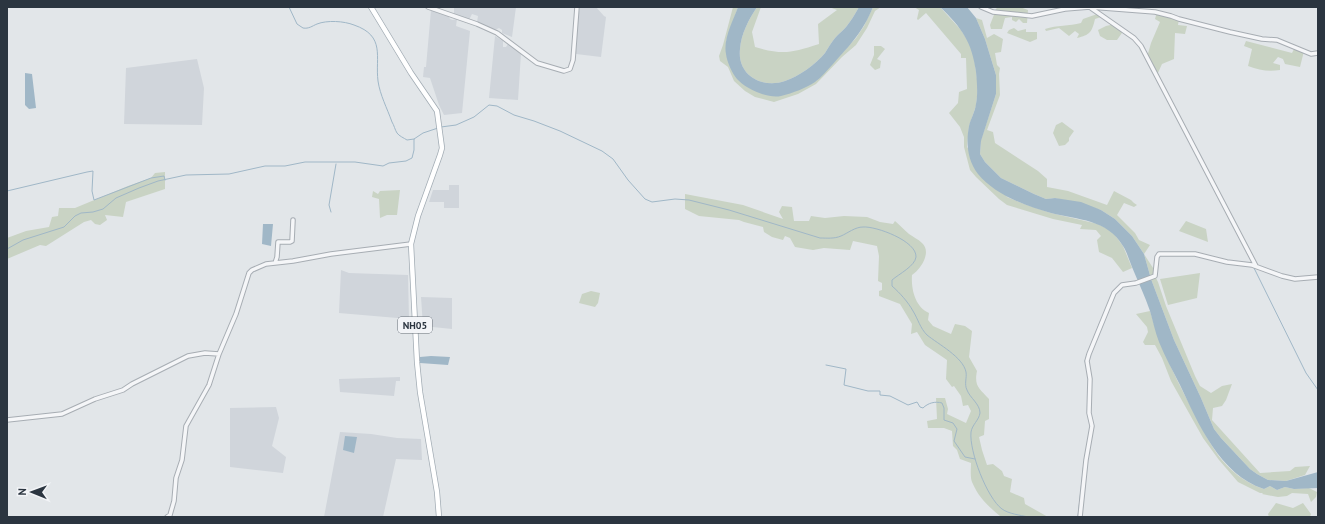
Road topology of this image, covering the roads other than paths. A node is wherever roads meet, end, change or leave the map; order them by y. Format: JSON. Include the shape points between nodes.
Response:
{"nodes":[{"id":1,"x":371,"y":7,"type":"edge"},
{"id":2,"x":428,"y":7,"type":"edge"},
{"id":3,"x":577,"y":7,"type":"edge"},
{"id":4,"x":981,"y":7,"type":"edge"},
{"id":5,"x":1090,"y":7,"type":"edge"},
{"id":6,"x":1318,"y":53,"type":"edge"},
{"id":7,"x":293,"y":220,"type":"dead end"},
{"id":8,"x":412,"y":244,"type":"junction"},
{"id":9,"x":275,"y":263,"type":"junction"},
{"id":10,"x":1256,"y":266,"type":"junction"},
{"id":11,"x":1318,"y":277,"type":"edge"},
{"id":12,"x":220,"y":354,"type":"junction"},
{"id":13,"x":7,"y":420,"type":"edge"},
{"id":14,"x":167,"y":517,"type":"edge"},
{"id":15,"x":439,"y":517,"type":"edge"},
{"id":16,"x":1080,"y":517,"type":"edge"}],
"edges":[{"from":1,"to":8,"type":"main road","number":"NH05","via":[[437,111],[439,119],[442,148],[418,216]]},
{"from":2,"to":3,"type":"street","via":[[497,33],[537,63],[564,71],[570,68],[573,60]]},
{"from":4,"to":5,"type":"street","via":[[994,12],[1032,16]]},
{"from":5,"to":6,"type":"street","via":[[1155,12],[1230,32],[1276,40],[1311,54]]},
{"from":5,"to":10,"type":"street","via":[[1134,38],[1141,46]]},
{"from":7,"to":9,"type":"street","via":[[292,241],[278,242]]},
{"from":8,"to":9,"type":"street"},
{"from":8,"to":15,"type":"main road","number":"NH05","via":[[417,362]]},
{"from":9,"to":12,"type":"street","via":[[258,267],[249,273]]},
{"from":10,"to":11,"type":"street","via":[[1294,279]]},
{"from":10,"to":16,"type":"street","via":[[1195,254],[1159,254],[1154,277],[1122,285],[1114,293],[1087,361],[1092,426]]},
{"from":12,"to":13,"type":"street","via":[[188,356],[123,390],[62,414]]},
{"from":12,"to":14,"type":"street","via":[[201,402],[186,426],[174,501]]}]}
